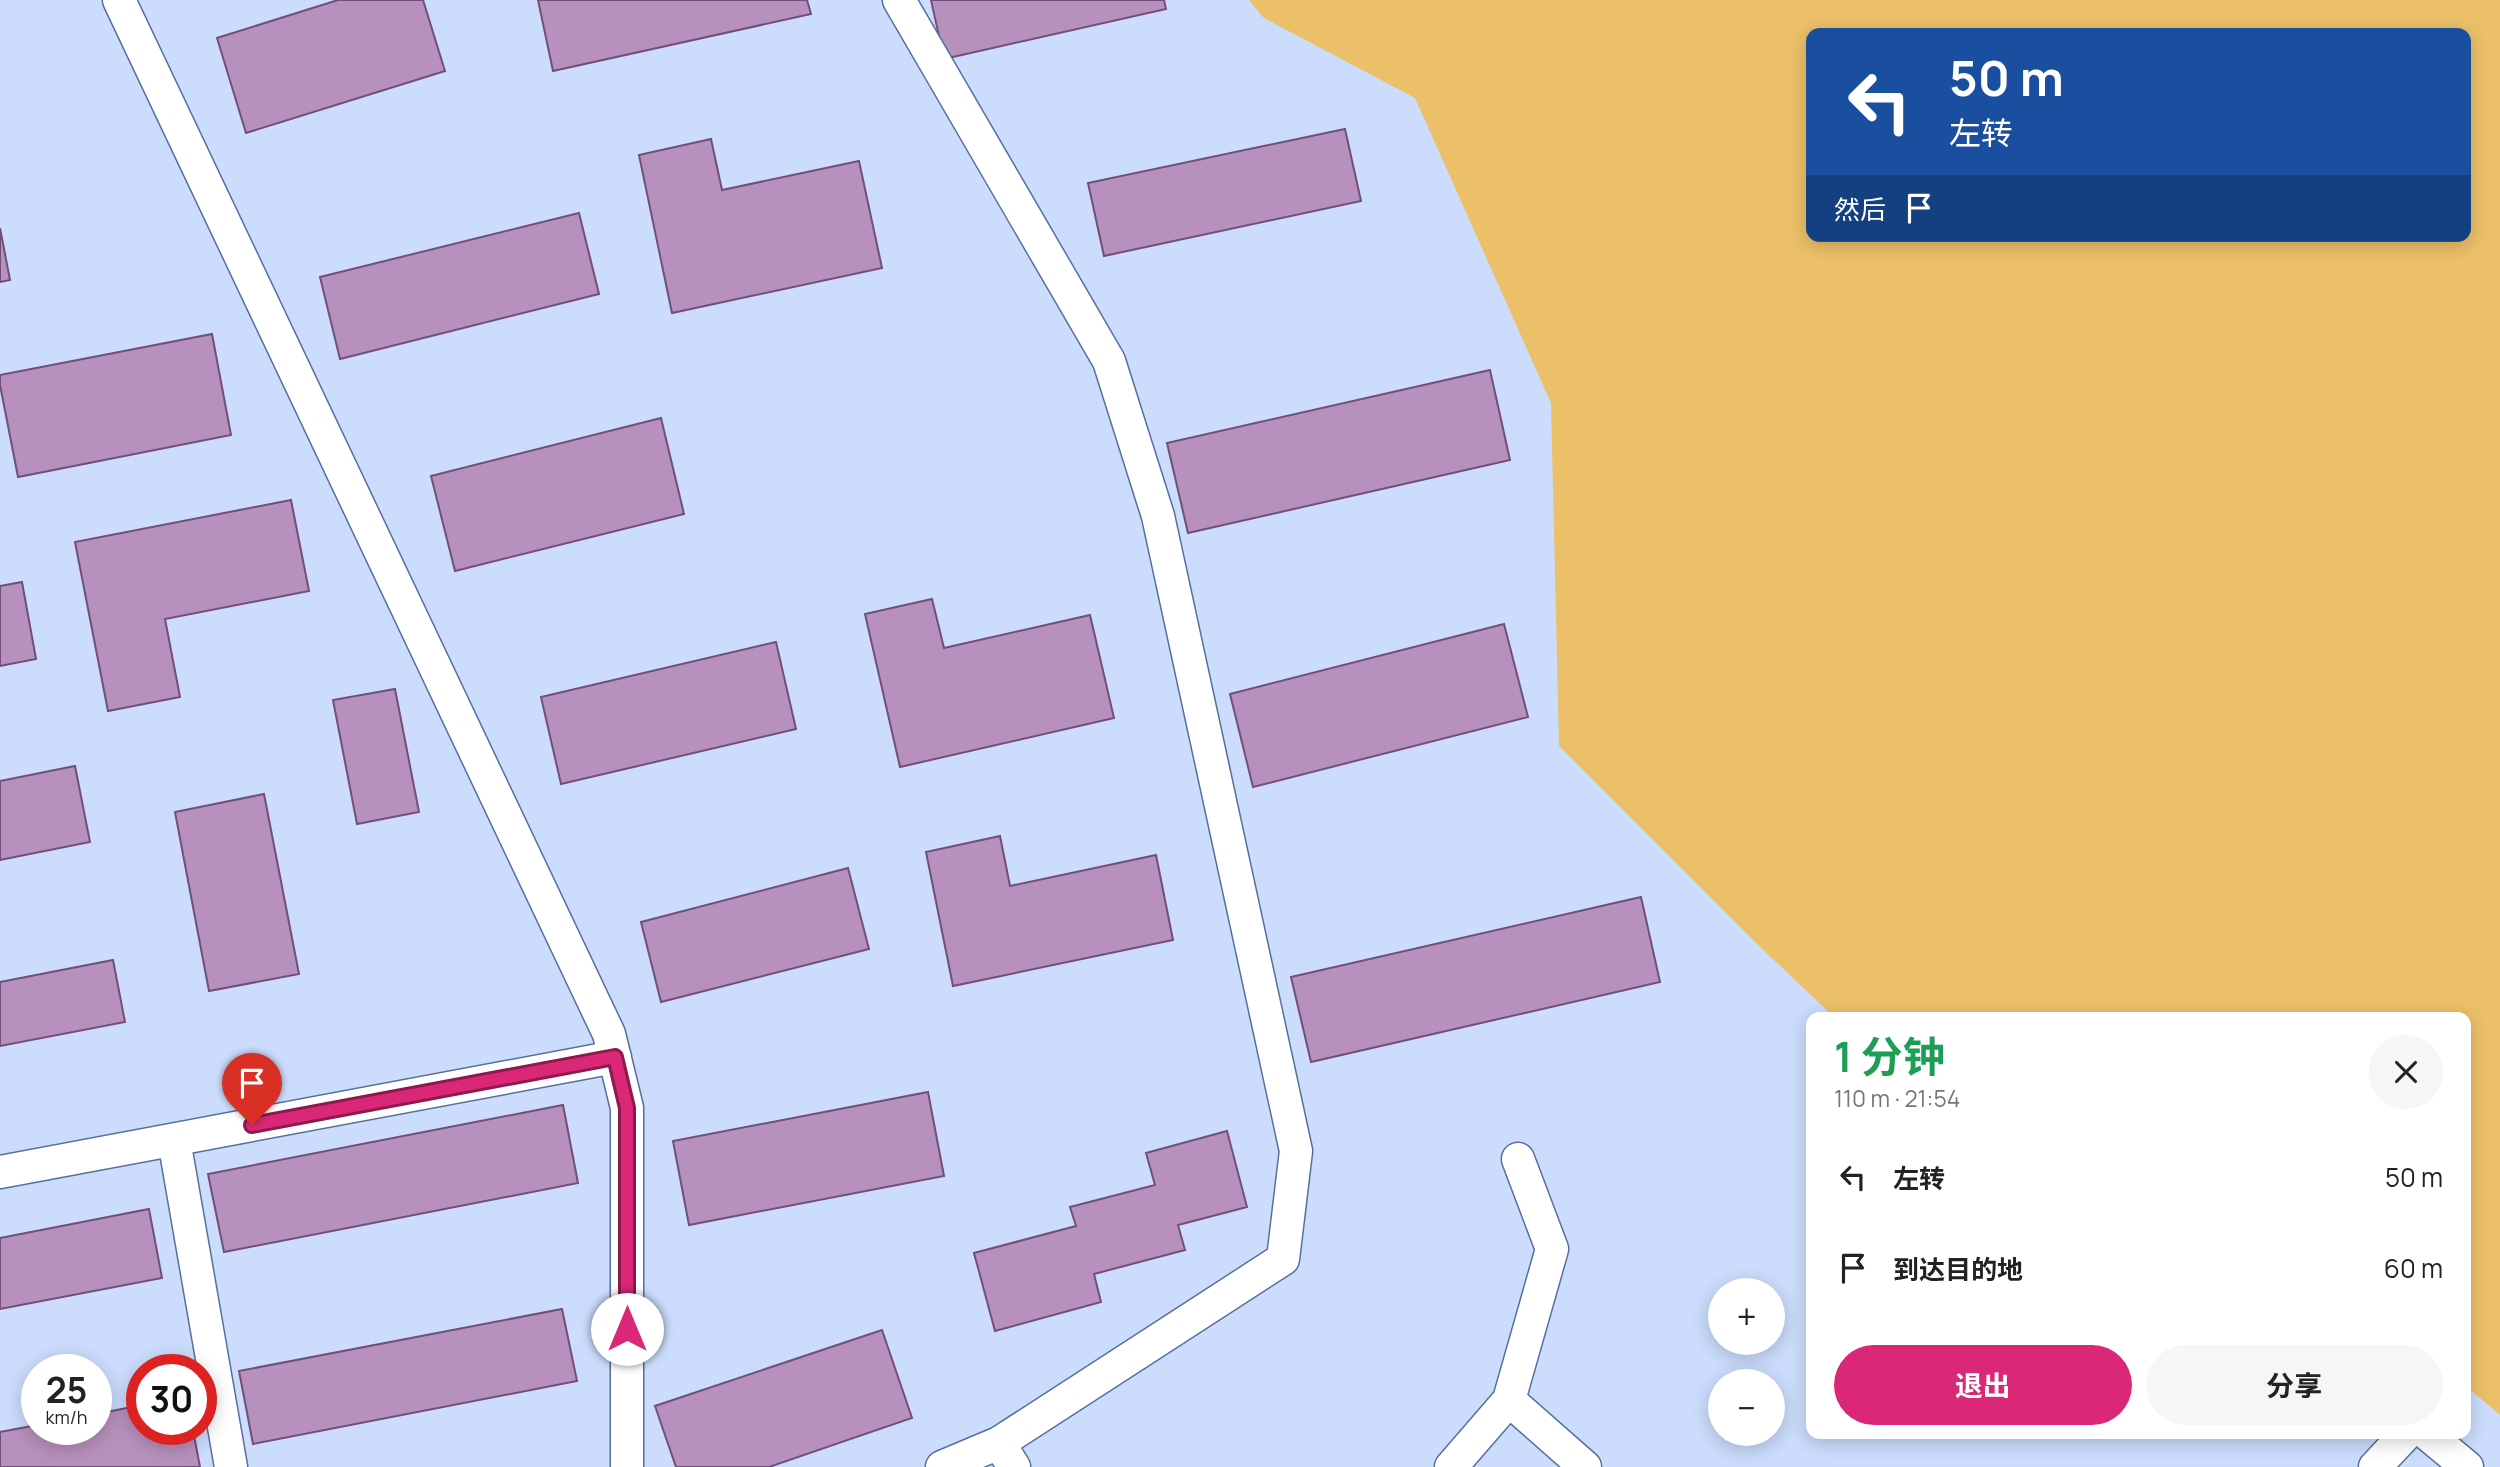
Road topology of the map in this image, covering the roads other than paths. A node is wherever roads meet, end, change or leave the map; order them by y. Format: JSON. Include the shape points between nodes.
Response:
{"nodes":[{"id":1,"x":119,"y":0,"type":"edge"},
{"id":2,"x":899,"y":0,"type":"edge"},
{"id":3,"x":615,"y":1057,"type":"junction"},
{"id":4,"x":174,"y":1140,"type":"junction"},
{"id":5,"x":1518,"y":1159,"type":"dead end"},
{"id":6,"x":0,"y":1172,"type":"edge"},
{"id":7,"x":1509,"y":1399,"type":"junction"},
{"id":8,"x":2401,"y":1439,"type":"edge"},
{"id":9,"x":2433,"y":1439,"type":"edge"},
{"id":10,"x":1006,"y":1455,"type":"edge"},
{"id":11,"x":231,"y":1467,"type":"edge"},
{"id":12,"x":627,"y":1467,"type":"edge"},
{"id":13,"x":942,"y":1467,"type":"edge"},
{"id":14,"x":1451,"y":1467,"type":"edge"},
{"id":15,"x":1585,"y":1467,"type":"edge"},
{"id":16,"x":2375,"y":1467,"type":"edge"},
{"id":17,"x":2467,"y":1467,"type":"edge"}],
"edges":[{"from":1,"to":3,"type":"street","via":[[609,1034]]},
{"from":2,"to":10,"type":"street","via":[[1109,361],[1158,516],[1296,1151],[1283,1259]]},
{"from":3,"to":4,"type":"street"},
{"from":3,"to":12,"type":"street","via":[[627,1108]]},
{"from":4,"to":6,"type":"street"},
{"from":4,"to":11,"type":"street"},
{"from":5,"to":7,"type":"street","via":[[1552,1249]]},
{"from":7,"to":14,"type":"street"},
{"from":7,"to":15,"type":"street"},
{"from":8,"to":16,"type":"street"},
{"from":9,"to":17,"type":"street"},
{"from":10,"to":13,"type":"street"}]}
